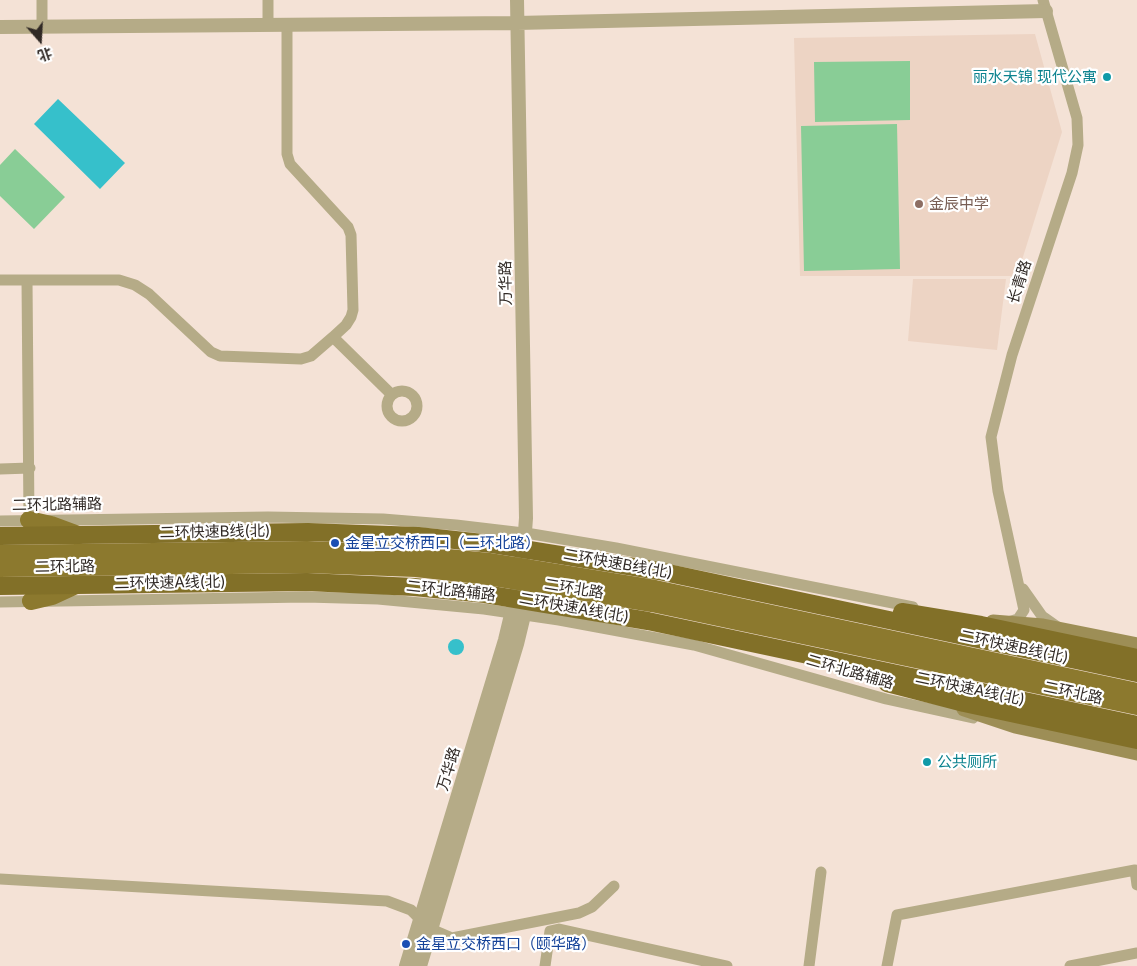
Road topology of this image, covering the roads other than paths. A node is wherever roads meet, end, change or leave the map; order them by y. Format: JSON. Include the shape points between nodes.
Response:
{"nodes":[{"id":1,"x":42,"y":0,"type":"edge"},
{"id":2,"x":268,"y":0,"type":"edge"},
{"id":3,"x":518,"y":0,"type":"edge"},
{"id":4,"x":1045,"y":6,"type":"edge"},
{"id":5,"x":517,"y":23,"type":"junction"},
{"id":6,"x":268,"y":24,"type":"junction"},
{"id":7,"x":287,"y":24,"type":"junction"},
{"id":8,"x":42,"y":26,"type":"junction"},
{"id":9,"x":0,"y":27,"type":"edge"},
{"id":10,"x":0,"y":280,"type":"edge"},
{"id":11,"x":27,"y":280,"type":"junction"},
{"id":12,"x":333,"y":337,"type":"junction"},
{"id":13,"x":392,"y":395,"type":"dead end"},
{"id":14,"x":30,"y":468,"type":"junction"},
{"id":15,"x":0,"y":469,"type":"edge"},
{"id":16,"x":29,"y":520,"type":"junction"},
{"id":17,"x":0,"y":521,"type":"edge"},
{"id":18,"x":526,"y":533,"type":"junction"},
{"id":19,"x":0,"y":536,"type":"edge"},
{"id":20,"x":0,"y":554,"type":"edge"},
{"id":21,"x":136,"y":559,"type":"junction"},
{"id":22,"x":0,"y":568,"type":"edge"},
{"id":23,"x":525,"y":576,"type":"junction"},
{"id":24,"x":1018,"y":576,"type":"junction"},
{"id":25,"x":0,"y":586,"type":"edge"},
{"id":26,"x":761,"y":593,"type":"junction"},
{"id":27,"x":31,"y":601,"type":"junction"},
{"id":28,"x":0,"y":602,"type":"edge"},
{"id":29,"x":519,"y":613,"type":"junction"},
{"id":30,"x":756,"y":618,"type":"junction"},
{"id":31,"x":1006,"y":622,"type":"junction"},
{"id":32,"x":1061,"y":629,"type":"junction"},
{"id":33,"x":750,"y":642,"type":"junction"},
{"id":34,"x":875,"y":643,"type":"junction"},
{"id":35,"x":1137,"y":645,"type":"edge"},
{"id":36,"x":1137,"y":658,"type":"edge"},
{"id":37,"x":1137,"y":673,"type":"edge"},
{"id":38,"x":1137,"y":692,"type":"edge"},
{"id":39,"x":1137,"y":706,"type":"edge"},
{"id":40,"x":1137,"y":725,"type":"edge"},
{"id":41,"x":1036,"y":731,"type":"junction"},
{"id":42,"x":1137,"y":740,"type":"edge"},
{"id":43,"x":1137,"y":753,"type":"edge"},
{"id":44,"x":821,"y":872,"type":"dead end"},
{"id":45,"x":0,"y":879,"type":"edge"},
{"id":46,"x":1137,"y":885,"type":"edge"},
{"id":47,"x":614,"y":886,"type":"dead end"},
{"id":48,"x":420,"y":918,"type":"junction"},
{"id":49,"x":430,"y":930,"type":"junction"},
{"id":50,"x":1137,"y":954,"type":"edge"},
{"id":51,"x":406,"y":966,"type":"edge"},
{"id":52,"x":420,"y":966,"type":"edge"},
{"id":53,"x":545,"y":966,"type":"edge"},
{"id":54,"x":727,"y":966,"type":"edge"},
{"id":55,"x":809,"y":966,"type":"edge"},
{"id":56,"x":887,"y":966,"type":"edge"},
{"id":57,"x":1070,"y":966,"type":"edge"}],
"edges":[{"from":1,"to":8,"type":"street"},
{"from":2,"to":6,"type":"street"},
{"from":3,"to":5,"type":"street","name":"万华路"},
{"from":4,"to":5,"type":"street"},
{"from":4,"to":24,"type":"street","name":"长青路","via":[[1077,118],[1078,145],[1072,173],[1012,355],[991,437],[998,491]]},
{"from":5,"to":7,"type":"street"},
{"from":5,"to":18,"type":"street","name":"万华路"},
{"from":6,"to":7,"type":"street"},
{"from":6,"to":8,"type":"street"},
{"from":7,"to":12,"type":"street","via":[[287,154],[290,164],[348,227],[350,235],[353,310],[346,325]]},
{"from":8,"to":9,"type":"street"},
{"from":10,"to":11,"type":"street"},
{"from":11,"to":12,"type":"street","via":[[119,280],[135,285],[149,294],[211,352],[220,356],[301,359],[311,356]]},
{"from":11,"to":14,"type":"street"},
{"from":12,"to":13,"type":"street"},
{"from":14,"to":15,"type":"street"},
{"from":14,"to":16,"type":"street"},
{"from":16,"to":17,"type":"street","name":"二环北路辅路"},
{"from":16,"to":18,"type":"street","name":"二环北路辅路","via":[[336,518],[419,522]]},
{"from":16,"to":21,"type":"main road","via":[[51,525]]},
{"from":18,"to":23,"type":"street","name":"万华路"},
{"from":18,"to":31,"type":"street","name":"二环北路辅路"},
{"from":19,"to":26,"type":"highway","name":"二环快速B线(北)","via":[[308,532],[418,536],[570,555]]},
{"from":20,"to":21,"type":"main road","name":"二环北路"},
{"from":21,"to":22,"type":"main road","name":"二环北路"},
{"from":21,"to":23,"type":"main road","name":"二环北路","via":[[345,551],[417,554]]},
{"from":21,"to":27,"type":"main road","via":[[52,596]]},
{"from":23,"to":29,"type":"street","name":"万华路"},
{"from":23,"to":30,"type":"main road","name":"二环北路","via":[[610,580]]},
{"from":24,"to":31,"type":"street","via":[[1024,610],[1018,619]]},
{"from":24,"to":32,"type":"street","via":[[1025,593],[1042,616]]},
{"from":25,"to":33,"type":"highway","name":"二环快速A线(北)","via":[[287,582],[414,587],[562,605]]},
{"from":26,"to":36,"type":"highway","via":[[952,620]]},
{"from":26,"to":37,"type":"highway","name":"二环快速B线(北)"},
{"from":27,"to":28,"type":"street","name":"二环北路辅路"},
{"from":27,"to":29,"type":"street","name":"二环北路辅路","via":[[325,598],[413,602]]},
{"from":29,"to":41,"type":"street","name":"二环北路辅路","via":[[710,649],[899,702]]},
{"from":29,"to":48,"type":"street","name":"万华路"},
{"from":29,"to":49,"type":"street","name":"万华路"},
{"from":30,"to":31,"type":"main road","via":[[848,622]]},
{"from":30,"to":34,"type":"main road","name":"二环北路"},
{"from":30,"to":41,"type":"main road","via":[[960,707],[996,721]]},
{"from":31,"to":32,"type":"main road"},
{"from":32,"to":35,"type":"main road"},
{"from":33,"to":40,"type":"highway","name":"二环快速A线(北)"},
{"from":33,"to":42,"type":"highway","via":[[964,703]]},
{"from":34,"to":38,"type":"main road","name":"二环北路"},
{"from":34,"to":39,"type":"main road","name":"二环北路"},
{"from":41,"to":43,"type":"main road"},
{"from":44,"to":55,"type":"street"},
{"from":45,"to":48,"type":"street","via":[[387,901],[411,910]]},
{"from":46,"to":56,"type":"street","via":[[1134,870],[897,915]]},
{"from":47,"to":49,"type":"street","via":[[592,907],[579,913],[452,938]]},
{"from":48,"to":49,"type":"street"},
{"from":48,"to":51,"type":"street","name":"万华路"},
{"from":49,"to":52,"type":"street","name":"万华路"},
{"from":50,"to":57,"type":"street"},
{"from":53,"to":54,"type":"street","via":[[550,932],[559,929]]}]}
